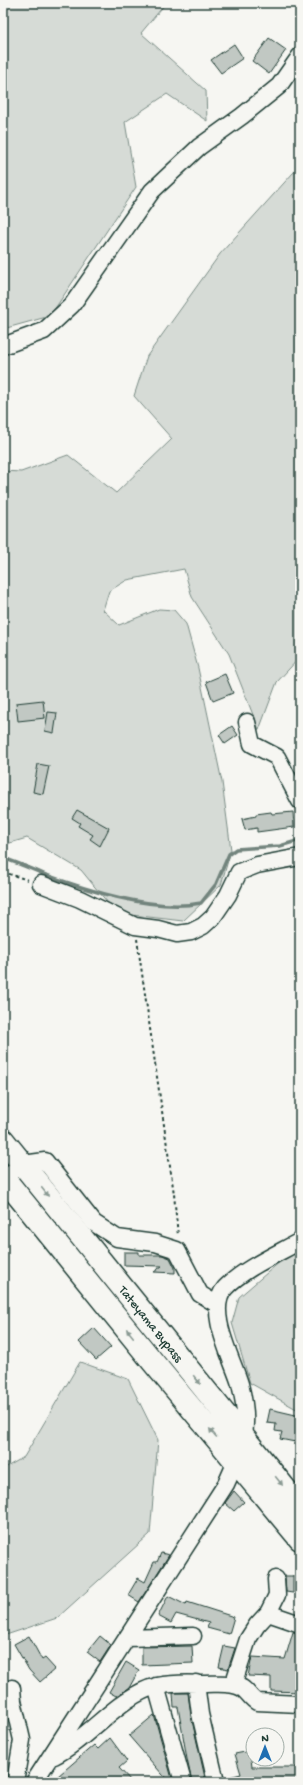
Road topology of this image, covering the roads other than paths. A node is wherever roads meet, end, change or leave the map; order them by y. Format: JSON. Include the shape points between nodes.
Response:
{"nodes":[{"id":1,"x":300,"y":56,"type":"edge"},
{"id":2,"x":3,"y":346,"type":"edge"},
{"id":3,"x":247,"y":722,"type":"dead end"},
{"id":4,"x":300,"y":801,"type":"edge"},
{"id":5,"x":300,"y":857,"type":"edge"},
{"id":6,"x":41,"y":884,"type":"road end"},
{"id":7,"x":3,"y":1140,"type":"edge"},
{"id":8,"x":23,"y":1164,"type":"junction"},
{"id":9,"x":3,"y":1178,"type":"edge"},
{"id":10,"x":300,"y":1241,"type":"edge"},
{"id":11,"x":218,"y":1305,"type":"junction"},
{"id":12,"x":244,"y":1438,"type":"junction"},
{"id":13,"x":236,"y":1461,"type":"junction"},
{"id":14,"x":300,"y":1507,"type":"edge"},
{"id":15,"x":300,"y":1539,"type":"edge"},
{"id":16,"x":276,"y":1579,"type":"dead end"},
{"id":17,"x":268,"y":1613,"type":"junction"},
{"id":18,"x":300,"y":1624,"type":"edge"},
{"id":19,"x":193,"y":1636,"type":"dead end"},
{"id":20,"x":127,"y":1638,"type":"junction"},
{"id":21,"x":196,"y":1683,"type":"junction"},
{"id":22,"x":233,"y":1685,"type":"junction"},
{"id":23,"x":156,"y":1686,"type":"junction"},
{"id":24,"x":12,"y":1688,"type":"dead end"},
{"id":25,"x":300,"y":1704,"type":"edge"},
{"id":26,"x":50,"y":1758,"type":"junction"},
{"id":27,"x":15,"y":1782,"type":"edge"},
{"id":28,"x":34,"y":1782,"type":"edge"},
{"id":29,"x":183,"y":1782,"type":"edge"},
{"id":30,"x":216,"y":1782,"type":"edge"}],
"edges":[{"from":1,"to":2,"type":"street","via":[[279,86],[199,147],[152,191],[72,305],[44,331]]},
{"from":3,"to":4,"type":"street","via":[[252,744],[277,758]]},
{"from":5,"to":6,"type":"street","via":[[257,865],[239,872],[213,917],[204,926],[191,932],[177,934],[135,926],[80,899]]},
{"from":7,"to":8,"type":"highway","name":"Tateyama Bypass"},
{"from":8,"to":9,"type":"street"},
{"from":8,"to":11,"type":"street","via":[[45,1161],[94,1223],[117,1238],[155,1243],[177,1250],[200,1294]]},
{"from":8,"to":12,"type":"highway","name":"Tateyama Bypass","one_way":true},
{"from":13,"to":9,"type":"highway","name":"Tateyama Bypass","one_way":true},
{"from":10,"to":11,"type":"street","via":[[244,1273],[224,1289]]},
{"from":11,"to":12,"type":"street","via":[[223,1341],[232,1360],[244,1401]]},
{"from":12,"to":13,"type":"street"},
{"from":12,"to":14,"type":"highway","name":"Tateyama Bypass","one_way":true},
{"from":13,"to":15,"type":"highway","name":"Tateyama Bypass"},
{"from":13,"to":20,"type":"street","via":[[226,1484]]},
{"from":16,"to":17,"type":"street","via":[[277,1595]]},
{"from":17,"to":18,"type":"street"},
{"from":17,"to":22,"type":"street","via":[[248,1639]]},
{"from":19,"to":20,"type":"street"},
{"from":20,"to":26,"type":"street"},
{"from":21,"to":22,"type":"street"},
{"from":21,"to":23,"type":"street"},
{"from":21,"to":30,"type":"street","via":[[200,1714]]},
{"from":22,"to":25,"type":"street","via":[[248,1692],[252,1700],[257,1702]]},
{"from":23,"to":26,"type":"street","via":[[130,1697],[85,1736]]},
{"from":23,"to":29,"type":"street"},
{"from":24,"to":27,"type":"street","via":[[22,1740]]},
{"from":26,"to":28,"type":"street"}]}
